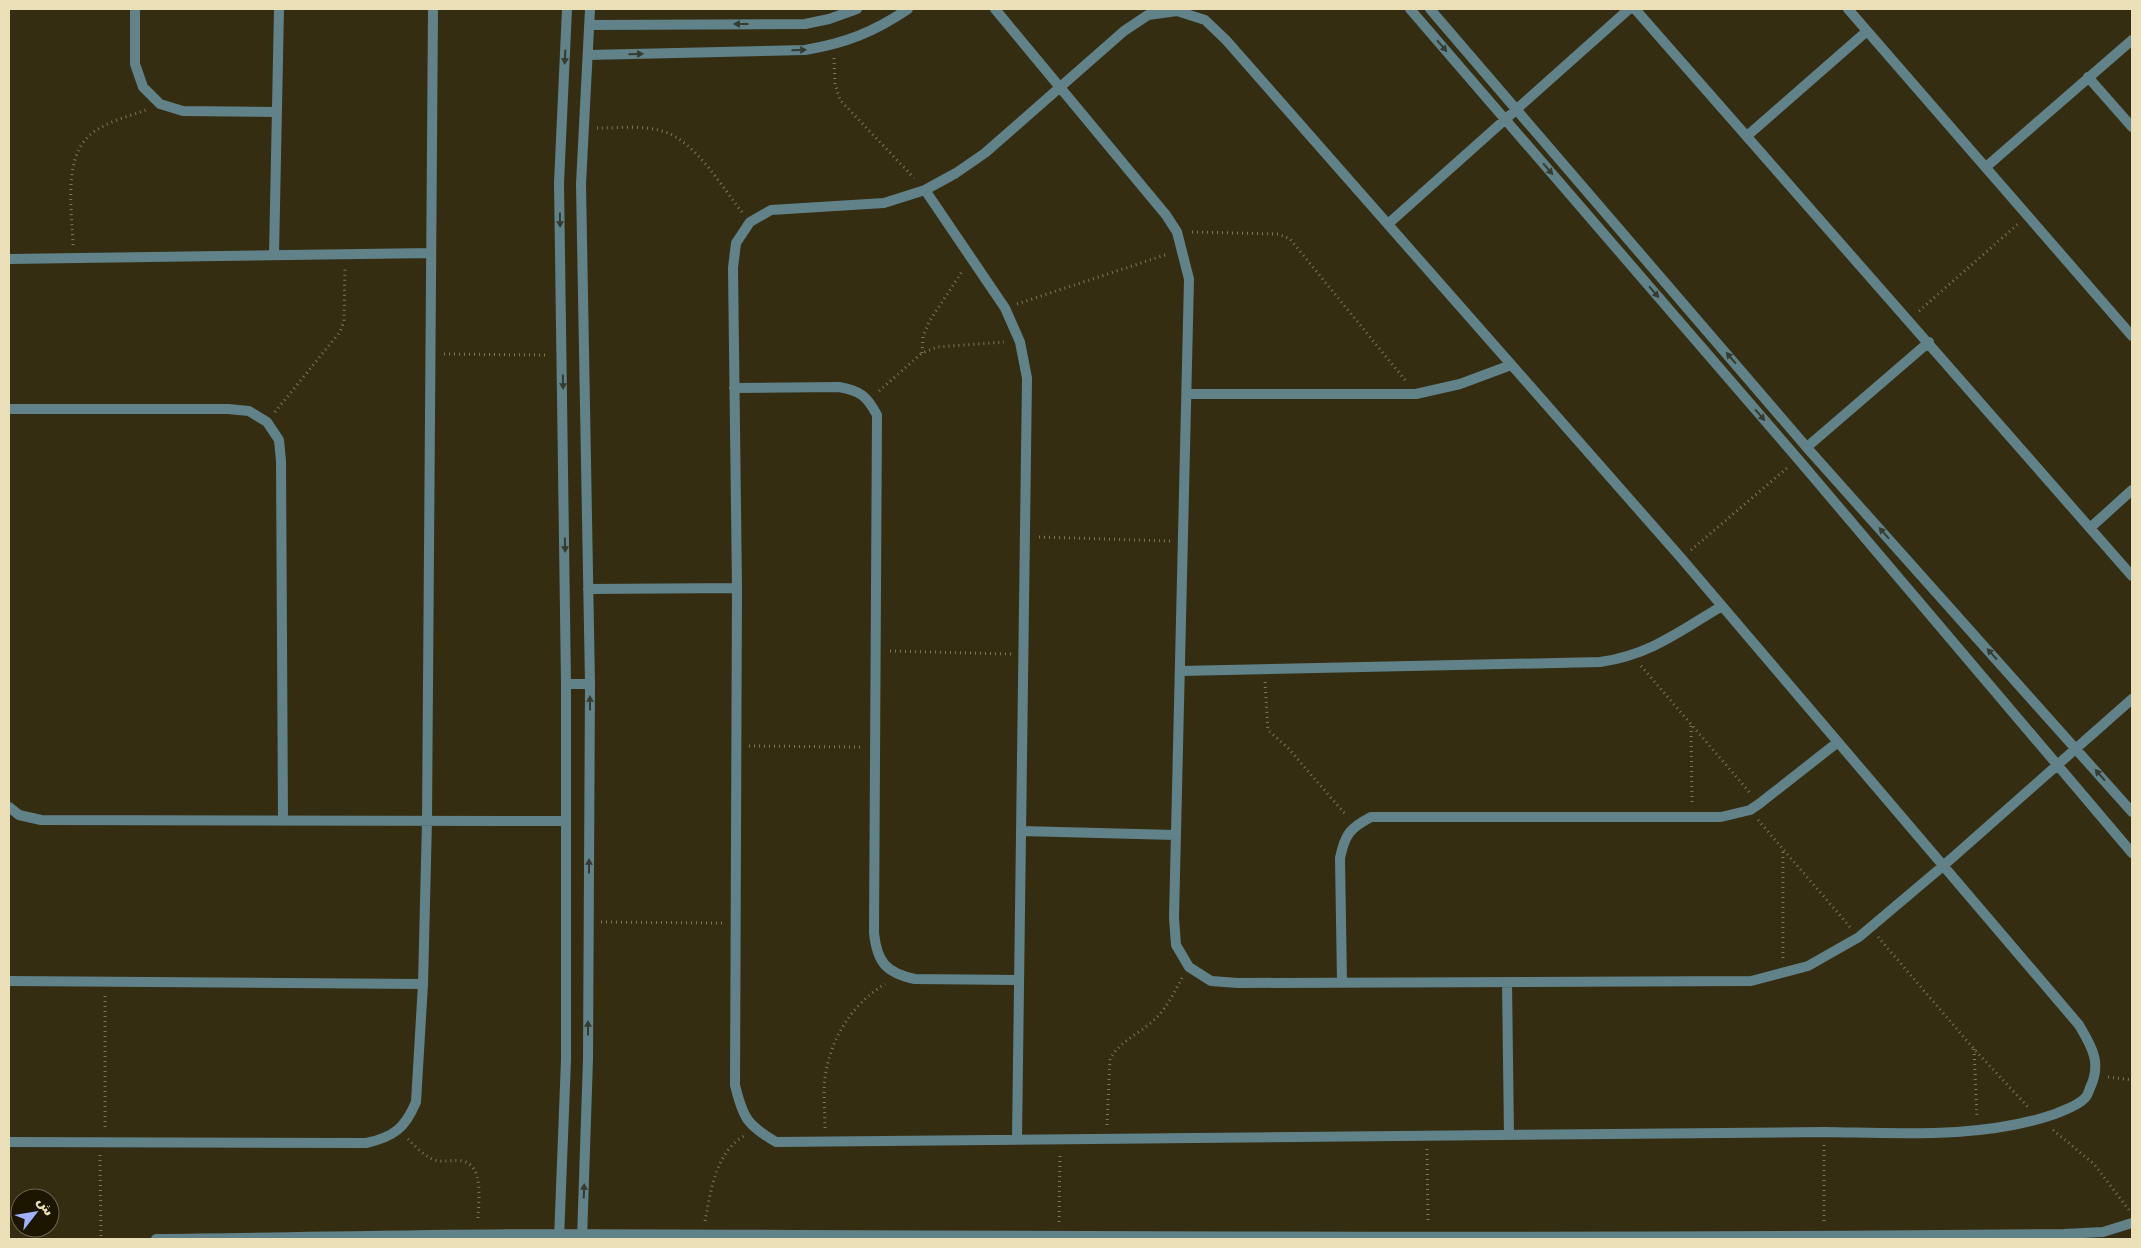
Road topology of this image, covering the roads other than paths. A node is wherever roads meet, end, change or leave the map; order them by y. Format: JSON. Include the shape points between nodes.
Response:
{"nodes":[{"id":1,"x":135,"y":9,"type":"edge"},
{"id":2,"x":279,"y":9,"type":"edge"},
{"id":3,"x":433,"y":9,"type":"edge"},
{"id":4,"x":567,"y":9,"type":"edge"},
{"id":5,"x":590,"y":9,"type":"edge"},
{"id":6,"x":857,"y":9,"type":"edge"},
{"id":7,"x":908,"y":9,"type":"edge"},
{"id":8,"x":995,"y":9,"type":"edge"},
{"id":9,"x":1410,"y":9,"type":"edge"},
{"id":10,"x":1430,"y":9,"type":"edge"},
{"id":11,"x":1629,"y":9,"type":"edge"},
{"id":12,"x":1635,"y":9,"type":"edge"},
{"id":13,"x":1848,"y":9,"type":"edge"},
{"id":14,"x":589,"y":25,"type":"junction"},
{"id":15,"x":1866,"y":30,"type":"junction"},
{"id":16,"x":2132,"y":40,"type":"edge"},
{"id":17,"x":588,"y":55,"type":"junction"},
{"id":18,"x":2088,"y":77,"type":"junction"},
{"id":19,"x":1061,"y":87,"type":"junction"},
{"id":20,"x":1516,"y":109,"type":"junction"},
{"id":21,"x":277,"y":112,"type":"junction"},
{"id":22,"x":1505,"y":119,"type":"junction"},
{"id":23,"x":2132,"y":127,"type":"edge"},
{"id":24,"x":1747,"y":136,"type":"junction"},
{"id":25,"x":1986,"y":167,"type":"junction"},
{"id":26,"x":925,"y":190,"type":"junction"},
{"id":27,"x":1388,"y":224,"type":"junction"},
{"id":28,"x":431,"y":253,"type":"junction"},
{"id":29,"x":274,"y":255,"type":"junction"},
{"id":30,"x":9,"y":259,"type":"edge"},
{"id":31,"x":2132,"y":336,"type":"edge"},
{"id":32,"x":1928,"y":342,"type":"junction"},
{"id":33,"x":1511,"y":365,"type":"junction"},
{"id":34,"x":734,"y":388,"type":"junction"},
{"id":35,"x":1187,"y":394,"type":"junction"},
{"id":36,"x":9,"y":409,"type":"edge"},
{"id":37,"x":1807,"y":447,"type":"junction"},
{"id":38,"x":2132,"y":490,"type":"edge"},
{"id":39,"x":2090,"y":528,"type":"junction"},
{"id":40,"x":2132,"y":576,"type":"edge"},
{"id":41,"x":737,"y":588,"type":"junction"},
{"id":42,"x":588,"y":589,"type":"junction"},
{"id":43,"x":1722,"y":606,"type":"junction"},
{"id":44,"x":1180,"y":671,"type":"junction"},
{"id":45,"x":566,"y":684,"type":"junction"},
{"id":46,"x":590,"y":684,"type":"junction"},
{"id":47,"x":2132,"y":699,"type":"edge"},
{"id":48,"x":1838,"y":742,"type":"junction"},
{"id":49,"x":2077,"y":749,"type":"junction"},
{"id":50,"x":2058,"y":766,"type":"junction"},
{"id":51,"x":9,"y":808,"type":"edge"},
{"id":52,"x":2132,"y":812,"type":"edge"},
{"id":53,"x":283,"y":820,"type":"junction"},
{"id":54,"x":427,"y":821,"type":"junction"},
{"id":55,"x":566,"y":821,"type":"junction"},
{"id":56,"x":1021,"y":831,"type":"junction"},
{"id":57,"x":1176,"y":835,"type":"junction"},
{"id":58,"x":2132,"y":853,"type":"edge"},
{"id":59,"x":1943,"y":866,"type":"junction"},
{"id":60,"x":1019,"y":980,"type":"junction"},
{"id":61,"x":9,"y":982,"type":"edge"},
{"id":62,"x":1342,"y":982,"type":"junction"},
{"id":63,"x":1507,"y":982,"type":"junction"},
{"id":64,"x":423,"y":984,"type":"junction"},
{"id":65,"x":1509,"y":1135,"type":"junction"},
{"id":66,"x":1016,"y":1139,"type":"junction"},
{"id":67,"x":9,"y":1142,"type":"edge"},
{"id":68,"x":2132,"y":1223,"type":"edge"},
{"id":69,"x":559,"y":1237,"type":"edge"},
{"id":70,"x":582,"y":1237,"type":"edge"},
{"id":71,"x":1101,"y":1237,"type":"edge"},
{"id":72,"x":891,"y":1238,"type":"edge"},
{"id":73,"x":156,"y":1239,"type":"edge"}],
"edges":[{"from":1,"to":21,"type":"street","via":[[135,64],[143,87],[160,104],[183,111]]},
{"from":2,"to":21,"type":"street"},
{"from":3,"to":28,"type":"street"},
{"from":4,"to":45,"type":"street","one_way":true,"via":[[559,183]]},
{"from":5,"to":14,"type":"street"},
{"from":6,"to":14,"type":"street","one_way":true,"via":[[805,24]]},
{"from":17,"to":7,"type":"street","one_way":true,"via":[[805,50],[861,36]]},
{"from":8,"to":19,"type":"street"},
{"from":9,"to":22,"type":"street","one_way":true},
{"from":10,"to":20,"type":"street"},
{"from":11,"to":20,"type":"street"},
{"from":12,"to":24,"type":"street"},
{"from":13,"to":15,"type":"street"},
{"from":14,"to":17,"type":"street"},
{"from":15,"to":24,"type":"street"},
{"from":15,"to":25,"type":"street"},
{"from":16,"to":18,"type":"street"},
{"from":17,"to":42,"type":"street","via":[[581,184]]},
{"from":18,"to":23,"type":"street"},
{"from":18,"to":25,"type":"street"},
{"from":19,"to":26,"type":"street","via":[[985,153]]},
{"from":19,"to":27,"type":"street","via":[[1124,31],[1148,15],[1177,11],[1205,20]]},
{"from":19,"to":35,"type":"street","via":[[1152,196],[1176,232],[1189,279]]},
{"from":20,"to":22,"type":"street"},
{"from":37,"to":20,"type":"street","one_way":true},
{"from":21,"to":29,"type":"street"},
{"from":22,"to":27,"type":"street"},
{"from":22,"to":50,"type":"street","one_way":true},
{"from":24,"to":32,"type":"street"},
{"from":25,"to":31,"type":"street"},
{"from":26,"to":34,"type":"street","via":[[884,203],[771,210],[750,222],[736,243],[733,268]]},
{"from":26,"to":56,"type":"street","via":[[1005,308],[1020,342],[1027,378]]},
{"from":27,"to":33,"type":"street"},
{"from":28,"to":29,"type":"street"},
{"from":28,"to":54,"type":"street"},
{"from":29,"to":30,"type":"street"},
{"from":32,"to":37,"type":"street"},
{"from":32,"to":39,"type":"street"},
{"from":33,"to":35,"type":"street","via":[[1460,384],[1416,394]]},
{"from":33,"to":43,"type":"street"},
{"from":34,"to":41,"type":"street"},
{"from":34,"to":60,"type":"street","via":[[839,387],[856,390],[870,400],[877,416],[878,432],[876,950],[884,965],[898,975],[915,979]]},
{"from":35,"to":44,"type":"street"},
{"from":36,"to":53,"type":"street","via":[[228,409],[249,411],[267,422],[279,440],[281,461]]},
{"from":49,"to":37,"type":"street","one_way":true},
{"from":38,"to":39,"type":"street"},
{"from":39,"to":40,"type":"street"},
{"from":41,"to":42,"type":"street"},
{"from":41,"to":66,"type":"street","via":[[735,1085],[741,1111],[756,1130],[776,1142]]},
{"from":42,"to":46,"type":"street"},
{"from":43,"to":44,"type":"street","via":[[1633,656],[1600,662]]},
{"from":43,"to":48,"type":"street"},
{"from":44,"to":57,"type":"street"},
{"from":45,"to":46,"type":"street"},
{"from":45,"to":55,"type":"street"},
{"from":70,"to":46,"type":"street","one_way":true,"via":[[588,1059]]},
{"from":47,"to":49,"type":"street"},
{"from":48,"to":59,"type":"street"},
{"from":48,"to":62,"type":"street","via":[[1750,810],[1721,817],[1372,817],[1355,825],[1344,840],[1340,858]]},
{"from":49,"to":50,"type":"street"},
{"from":52,"to":49,"type":"street","one_way":true},
{"from":50,"to":58,"type":"street"},
{"from":50,"to":59,"type":"street"},
{"from":51,"to":53,"type":"street","via":[[19,815],[41,820]]},
{"from":53,"to":54,"type":"street"},
{"from":54,"to":55,"type":"street"},
{"from":54,"to":64,"type":"street"},
{"from":55,"to":69,"type":"street","via":[[566,1060]]},
{"from":56,"to":57,"type":"street"},
{"from":56,"to":60,"type":"street"},
{"from":57,"to":62,"type":"street","via":[[1176,945],[1189,967],[1211,981]]},
{"from":59,"to":63,"type":"street","via":[[1859,937],[1808,966],[1782,974],[1751,981]]},
{"from":59,"to":65,"type":"street","via":[[2079,1025],[2094,1050],[2096,1076],[2085,1098],[2067,1110],[2039,1119],[1977,1130]]},
{"from":60,"to":66,"type":"street"},
{"from":61,"to":64,"type":"street"},
{"from":62,"to":63,"type":"street"},
{"from":63,"to":65,"type":"street"},
{"from":64,"to":67,"type":"street","via":[[416,1102],[398,1131],[383,1140],[366,1143]]},
{"from":65,"to":66,"type":"street"},
{"from":68,"to":71,"type":"street","via":[[2103,1232],[2064,1234]]},
{"from":69,"to":70,"type":"street"},
{"from":69,"to":73,"type":"street"},
{"from":70,"to":72,"type":"street"},
{"from":71,"to":72,"type":"street"}]}
